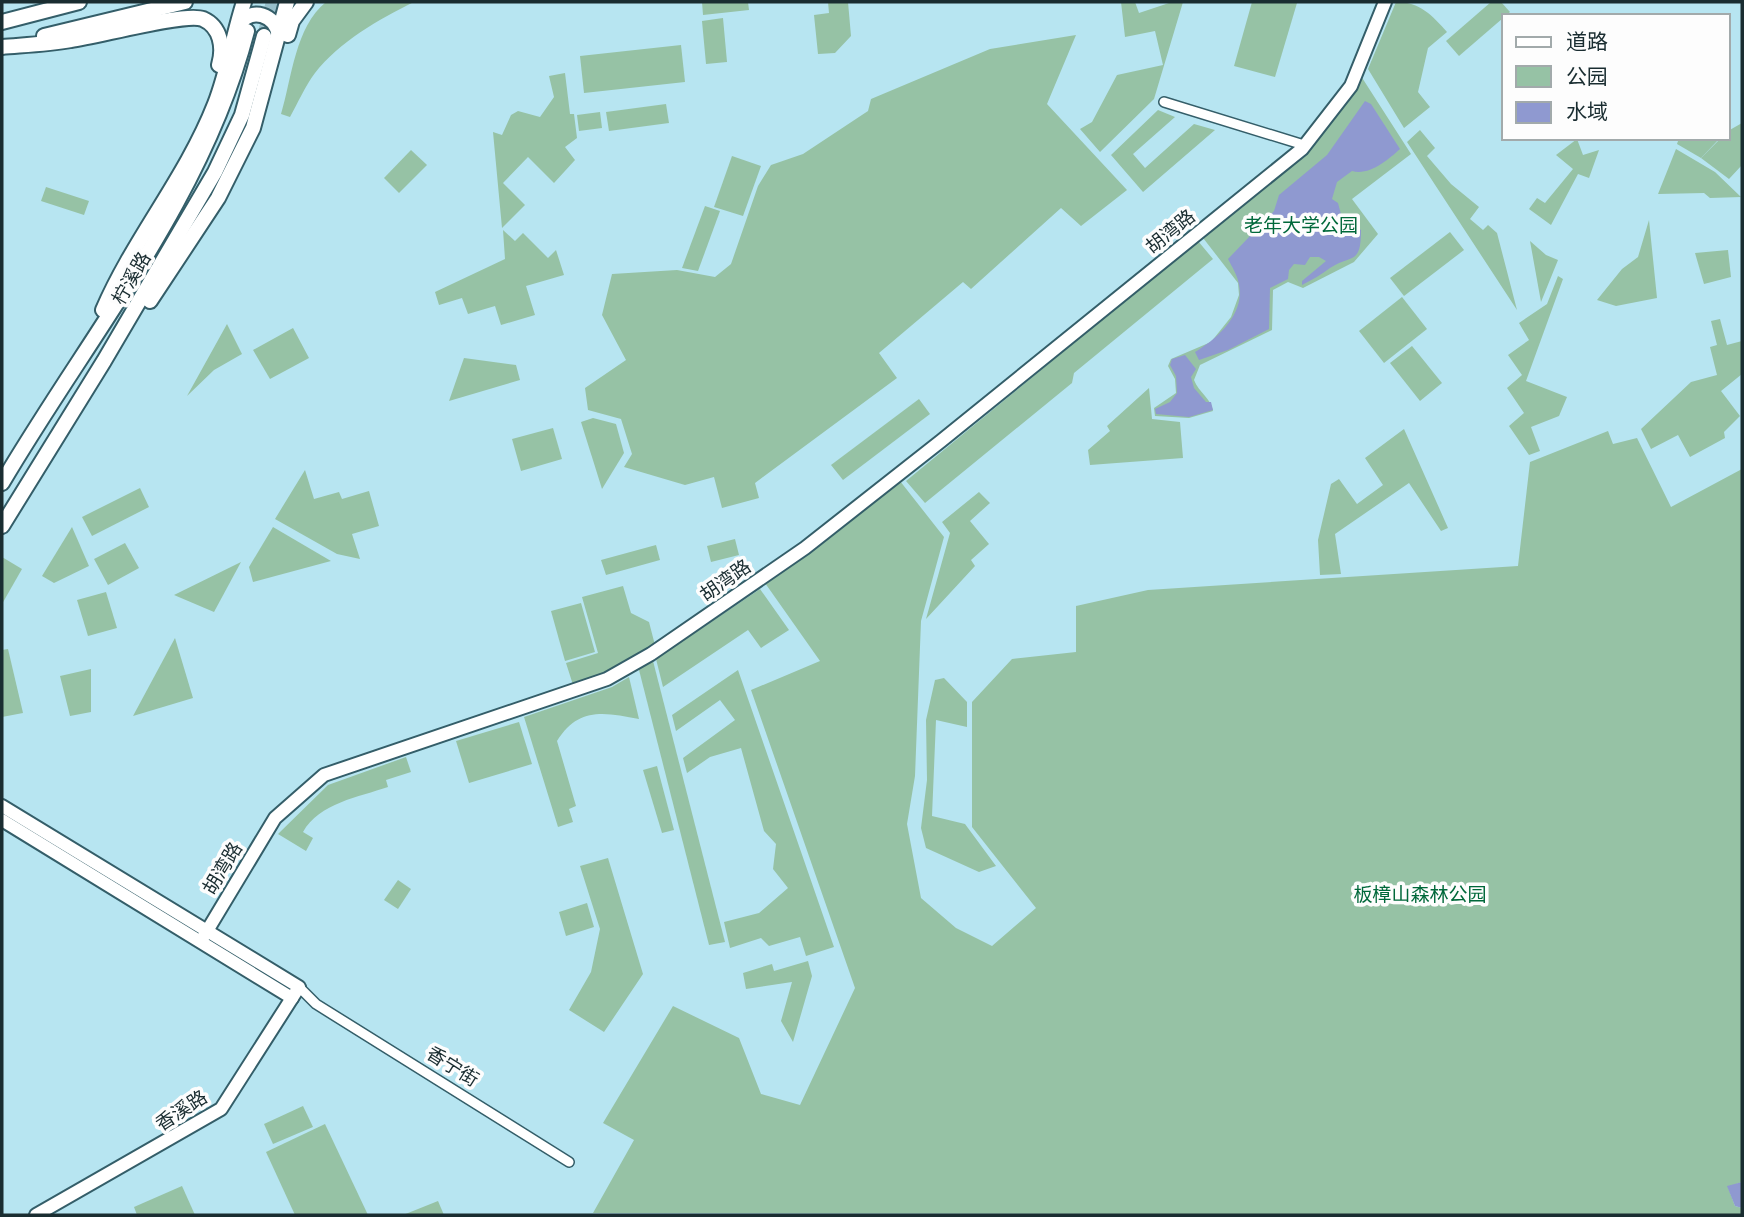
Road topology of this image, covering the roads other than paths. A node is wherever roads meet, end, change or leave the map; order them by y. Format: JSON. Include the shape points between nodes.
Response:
{"nodes":[{"id":1,"x":46,"y":2,"type":"edge"},
{"id":2,"x":79,"y":2,"type":"edge"},
{"id":3,"x":185,"y":2,"type":"edge"},
{"id":4,"x":244,"y":2,"type":"edge"},
{"id":5,"x":287,"y":2,"type":"edge"},
{"id":6,"x":306,"y":2,"type":"edge"},
{"id":7,"x":1385,"y":2,"type":"edge"},
{"id":8,"x":135,"y":7,"type":"edge"},
{"id":9,"x":2,"y":22,"type":"edge"},
{"id":10,"x":242,"y":29,"type":"junction"},
{"id":11,"x":271,"y":36,"type":"junction"},
{"id":12,"x":2,"y":47,"type":"edge"},
{"id":13,"x":262,"y":101,"type":"junction"},
{"id":14,"x":1164,"y":102,"type":"dead end"},
{"id":15,"x":1304,"y":145,"type":"junction"},
{"id":16,"x":182,"y":171,"type":"junction"},
{"id":17,"x":82,"y":360,"type":"junction"},
{"id":18,"x":104,"y":361,"type":"junction"},
{"id":19,"x":2,"y":483,"type":"edge"},
{"id":20,"x":2,"y":526,"type":"edge"},
{"id":21,"x":2,"y":806,"type":"edge"},
{"id":22,"x":2,"y":820,"type":"edge"},
{"id":23,"x":204,"y":937,"type":"junction"},
{"id":24,"x":299,"y":987,"type":"junction"},
{"id":25,"x":292,"y":998,"type":"junction"},
{"id":26,"x":316,"y":1004,"type":"junction"},
{"id":27,"x":569,"y":1162,"type":"dead end"},
{"id":28,"x":36,"y":1215,"type":"edge"}],
"edges":[{"from":1,"to":9,"type":"main road"},
{"from":2,"to":9,"type":"main road"},
{"from":3,"to":8,"type":"main road"},
{"from":4,"to":10,"type":"main road"},
{"from":5,"to":11,"type":"main road"},
{"from":6,"to":13,"type":"main road","via":[[292,21],[278,71]]},
{"from":7,"to":15,"type":"street","name":"胡湾路","via":[[1351,86]]},
{"from":8,"to":12,"type":"main road"},
{"from":10,"to":11,"type":"main road","via":[[247,16],[262,15],[274,22]]},
{"from":10,"to":16,"type":"main road","via":[[215,104]]},
{"from":10,"to":17,"type":"main road","name":"柠溪路","via":[[235,77],[204,155]]},
{"from":11,"to":13,"type":"main road"},
{"from":11,"to":18,"type":"main road","name":"柠溪路","via":[[215,172]]},
{"from":12,"to":16,"type":"main road","via":[[71,41],[179,19],[201,18],[213,26],[222,55]]},
{"from":13,"to":18,"type":"main road","via":[[218,198],[135,324]]},
{"from":14,"to":15,"type":"street"},
{"from":15,"to":23,"type":"street","name":"胡湾路","via":[[816,540],[651,654],[607,680],[324,775],[275,818]]},
{"from":16,"to":17,"type":"main road","via":[[118,274]]},
{"from":17,"to":19,"type":"main road","name":"柠溪路"},
{"from":18,"to":20,"type":"main road","name":"柠溪路"},
{"from":21,"to":23,"type":"street"},
{"from":22,"to":23,"type":"street"},
{"from":23,"to":24,"type":"street","name":"香宁街"},
{"from":23,"to":25,"type":"street","name":"香宁街"},
{"from":24,"to":25,"type":"street","name":"香溪路"},
{"from":24,"to":26,"type":"street","name":"香宁街"},
{"from":25,"to":26,"type":"street","name":"香宁街"},
{"from":25,"to":28,"type":"street","name":"香溪路","via":[[221,1109]]},
{"from":26,"to":27,"type":"street","name":"香宁街"}]}
